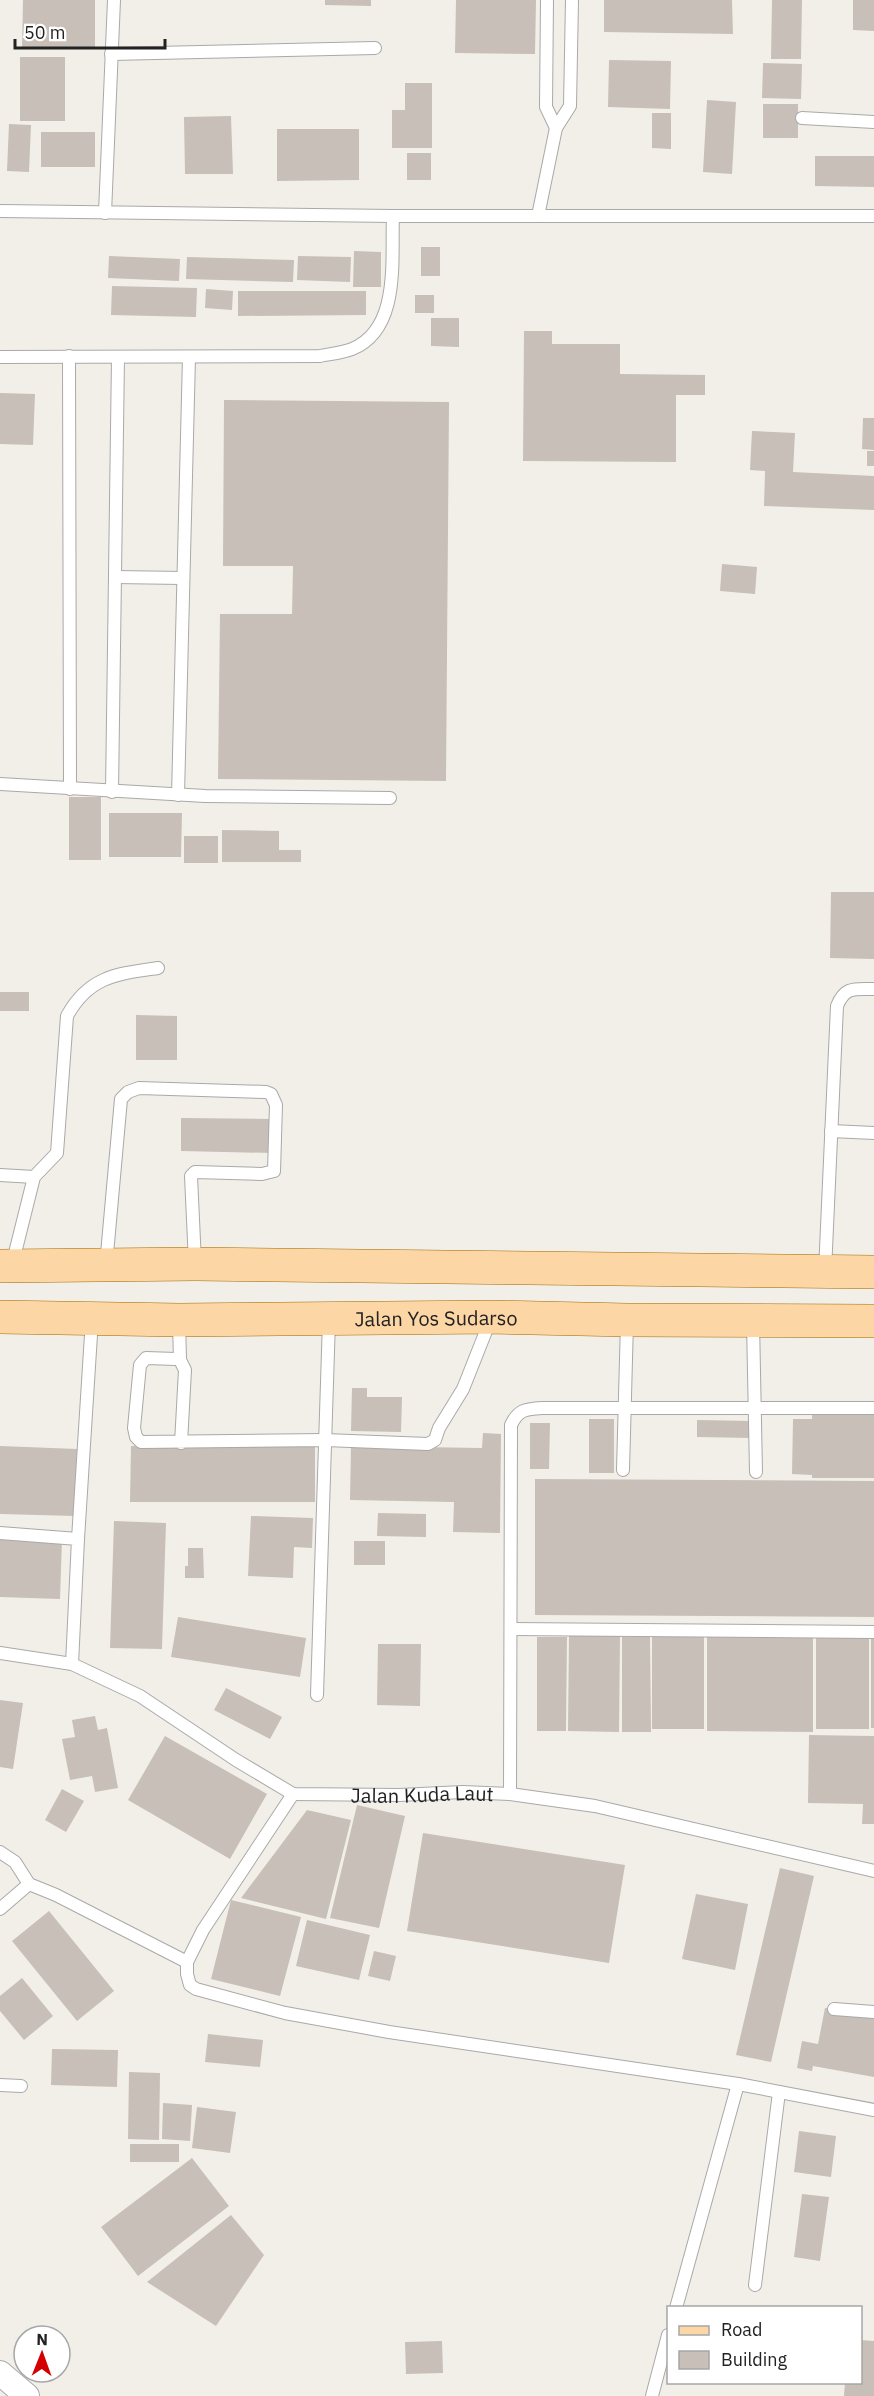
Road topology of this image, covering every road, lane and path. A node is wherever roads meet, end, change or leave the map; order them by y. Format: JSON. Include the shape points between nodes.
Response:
{"nodes":[{"id":1,"x":114,"y":0,"type":"edge"},
{"id":2,"x":547,"y":0,"type":"edge"},
{"id":3,"x":572,"y":0,"type":"edge"},
{"id":4,"x":375,"y":48,"type":"dead end"},
{"id":5,"x":111,"y":54,"type":"junction"},
{"id":6,"x":802,"y":118,"type":"dead end"},
{"id":7,"x":874,"y":122,"type":"edge"},
{"id":8,"x":556,"y":128,"type":"junction"},
{"id":9,"x":0,"y":212,"type":"edge"},
{"id":10,"x":105,"y":213,"type":"junction"},
{"id":11,"x":393,"y":216,"type":"junction"},
{"id":12,"x":538,"y":216,"type":"junction"},
{"id":13,"x":874,"y":216,"type":"edge"},
{"id":14,"x":69,"y":356,"type":"junction"},
{"id":15,"x":0,"y":357,"type":"edge"},
{"id":16,"x":118,"y":357,"type":"junction"},
{"id":17,"x":189,"y":357,"type":"junction"},
{"id":18,"x":115,"y":577,"type":"junction"},
{"id":19,"x":183,"y":578,"type":"junction"},
{"id":20,"x":0,"y":784,"type":"edge"},
{"id":21,"x":70,"y":789,"type":"junction"},
{"id":22,"x":112,"y":792,"type":"junction"},
{"id":23,"x":178,"y":795,"type":"junction"},
{"id":24,"x":390,"y":798,"type":"dead end"},
{"id":25,"x":158,"y":968,"type":"dead end"},
{"id":26,"x":874,"y":989,"type":"edge"},
{"id":27,"x":831,"y":1131,"type":"junction"},
{"id":28,"x":874,"y":1133,"type":"edge"},
{"id":29,"x":0,"y":1175,"type":"edge"},
{"id":30,"x":34,"y":1177,"type":"junction"},
{"id":31,"x":195,"y":1264,"type":"junction"},
{"id":32,"x":6,"y":1266,"type":"edge"},
{"id":33,"x":106,"y":1266,"type":"junction"},
{"id":34,"x":825,"y":1272,"type":"junction"},
{"id":35,"x":874,"y":1272,"type":"edge"},
{"id":36,"x":0,"y":1317,"type":"edge"},
{"id":37,"x":491,"y":1317,"type":"junction"},
{"id":38,"x":92,"y":1318,"type":"junction"},
{"id":39,"x":329,"y":1318,"type":"junction"},
{"id":40,"x":179,"y":1320,"type":"junction"},
{"id":41,"x":627,"y":1320,"type":"junction"},
{"id":42,"x":753,"y":1321,"type":"junction"},
{"id":43,"x":874,"y":1321,"type":"edge"},
{"id":44,"x":180,"y":1360,"type":"junction"},
{"id":45,"x":625,"y":1408,"type":"junction"},
{"id":46,"x":874,"y":1408,"type":"edge"},
{"id":47,"x":755,"y":1410,"type":"junction"},
{"id":48,"x":325,"y":1440,"type":"junction"},
{"id":49,"x":181,"y":1443,"type":"junction"},
{"id":50,"x":623,"y":1470,"type":"dead end"},
{"id":51,"x":756,"y":1472,"type":"dead end"},
{"id":52,"x":0,"y":1533,"type":"edge"},
{"id":53,"x":78,"y":1539,"type":"junction"},
{"id":54,"x":511,"y":1629,"type":"junction"},
{"id":55,"x":874,"y":1632,"type":"edge"},
{"id":56,"x":0,"y":1653,"type":"edge"},
{"id":57,"x":72,"y":1664,"type":"junction"},
{"id":58,"x":317,"y":1695,"type":"dead end"},
{"id":59,"x":293,"y":1794,"type":"junction"},
{"id":60,"x":510,"y":1794,"type":"junction"},
{"id":61,"x":0,"y":1852,"type":"edge"},
{"id":62,"x":874,"y":1871,"type":"edge"},
{"id":63,"x":29,"y":1884,"type":"junction"},
{"id":64,"x":0,"y":1910,"type":"edge"},
{"id":65,"x":187,"y":1962,"type":"junction"},
{"id":66,"x":834,"y":2009,"type":"dead end"},
{"id":67,"x":874,"y":2012,"type":"edge"},
{"id":68,"x":738,"y":2084,"type":"junction"},
{"id":69,"x":0,"y":2085,"type":"edge"},
{"id":70,"x":21,"y":2086,"type":"dead end"},
{"id":71,"x":779,"y":2092,"type":"junction"},
{"id":72,"x":874,"y":2110,"type":"edge"},
{"id":73,"x":755,"y":2285,"type":"dead end"},
{"id":74,"x":676,"y":2306,"type":"edge"},
{"id":75,"x":667,"y":2343,"type":"edge"},
{"id":76,"x":652,"y":2396,"type":"edge"}],
"edges":[{"from":1,"to":5,"type":"lane"},
{"from":2,"to":8,"type":"lane","via":[[546,107]]},
{"from":3,"to":8,"type":"lane","via":[[570,106]]},
{"from":4,"to":5,"type":"lane"},
{"from":5,"to":10,"type":"lane"},
{"from":6,"to":7,"type":"lane"},
{"from":8,"to":12,"type":"lane"},
{"from":9,"to":10,"type":"lane"},
{"from":10,"to":11,"type":"lane"},
{"from":11,"to":12,"type":"lane"},
{"from":11,"to":17,"type":"lane","via":[[389,304],[378,330],[353,348],[320,357]]},
{"from":12,"to":13,"type":"lane"},
{"from":14,"to":15,"type":"lane"},
{"from":14,"to":16,"type":"lane"},
{"from":14,"to":21,"type":"lane"},
{"from":16,"to":17,"type":"lane"},
{"from":16,"to":18,"type":"lane"},
{"from":17,"to":19,"type":"lane"},
{"from":18,"to":19,"type":"lane"},
{"from":18,"to":22,"type":"lane"},
{"from":19,"to":23,"type":"lane"},
{"from":20,"to":21,"type":"lane"},
{"from":21,"to":22,"type":"lane"},
{"from":22,"to":23,"type":"lane"},
{"from":23,"to":24,"type":"lane"},
{"from":25,"to":30,"type":"lane","via":[[99,981],[77,998],[67,1016],[57,1153]]},
{"from":26,"to":27,"type":"lane","via":[[849,990],[841,995],[837,1006]]},
{"from":27,"to":28,"type":"lane"},
{"from":27,"to":34,"type":"lane"},
{"from":29,"to":30,"type":"lane"},
{"from":30,"to":32,"type":"lane"},
{"from":31,"to":33,"type":"main road"},
{"from":31,"to":33,"type":"lane","via":[[191,1176],[195,1172],[274,1171],[276,1104],[271,1094],[139,1088],[121,1099]]},
{"from":31,"to":34,"type":"main road"},
{"from":32,"to":33,"type":"main road"},
{"from":34,"to":35,"type":"main road"},
{"from":36,"to":38,"type":"main road","name":"Jalan Yos Sudarso"},
{"from":37,"to":39,"type":"main road","name":"Jalan Yos Sudarso"},
{"from":37,"to":41,"type":"main road","name":"Jalan Yos Sudarso"},
{"from":37,"to":48,"type":"lane","via":[[463,1389],[435,1440],[428,1444]]},
{"from":38,"to":40,"type":"main road","name":"Jalan Yos Sudarso"},
{"from":38,"to":53,"type":"lane"},
{"from":39,"to":40,"type":"main road","name":"Jalan Yos Sudarso"},
{"from":39,"to":48,"type":"lane"},
{"from":40,"to":44,"type":"lane"},
{"from":41,"to":42,"type":"main road","name":"Jalan Yos Sudarso"},
{"from":41,"to":45,"type":"lane"},
{"from":42,"to":43,"type":"main road","name":"Jalan Yos Sudarso"},
{"from":42,"to":47,"type":"lane"},
{"from":44,"to":49,"type":"lane","via":[[185,1370]]},
{"from":44,"to":49,"type":"lane","via":[[143,1360],[134,1428],[141,1442]]},
{"from":45,"to":47,"type":"lane"},
{"from":45,"to":50,"type":"lane"},
{"from":45,"to":54,"type":"lane","via":[[533,1408],[516,1415],[511,1425]]},
{"from":46,"to":47,"type":"lane"},
{"from":47,"to":51,"type":"lane"},
{"from":48,"to":49,"type":"lane"},
{"from":48,"to":58,"type":"lane"},
{"from":52,"to":53,"type":"lane"},
{"from":53,"to":57,"type":"lane"},
{"from":54,"to":55,"type":"lane"},
{"from":54,"to":60,"type":"lane"},
{"from":56,"to":57,"type":"lane"},
{"from":57,"to":59,"type":"lane","via":[[140,1696]]},
{"from":59,"to":60,"type":"lane","name":"Jalan Kuda Laut"},
{"from":59,"to":65,"type":"lane","via":[[203,1930]]},
{"from":60,"to":62,"type":"lane","name":"Jalan Kuda Laut","via":[[595,1806]]},
{"from":61,"to":63,"type":"lane","via":[[15,1862]]},
{"from":63,"to":64,"type":"lane"},
{"from":63,"to":65,"type":"lane"},
{"from":65,"to":68,"type":"lane","via":[[190,1985],[196,1989],[285,2013]]},
{"from":66,"to":67,"type":"lane"},
{"from":68,"to":71,"type":"lane"},
{"from":68,"to":74,"type":"lane"},
{"from":69,"to":70,"type":"lane"},
{"from":71,"to":72,"type":"lane"},
{"from":71,"to":73,"type":"lane"},
{"from":75,"to":76,"type":"lane"}]}
